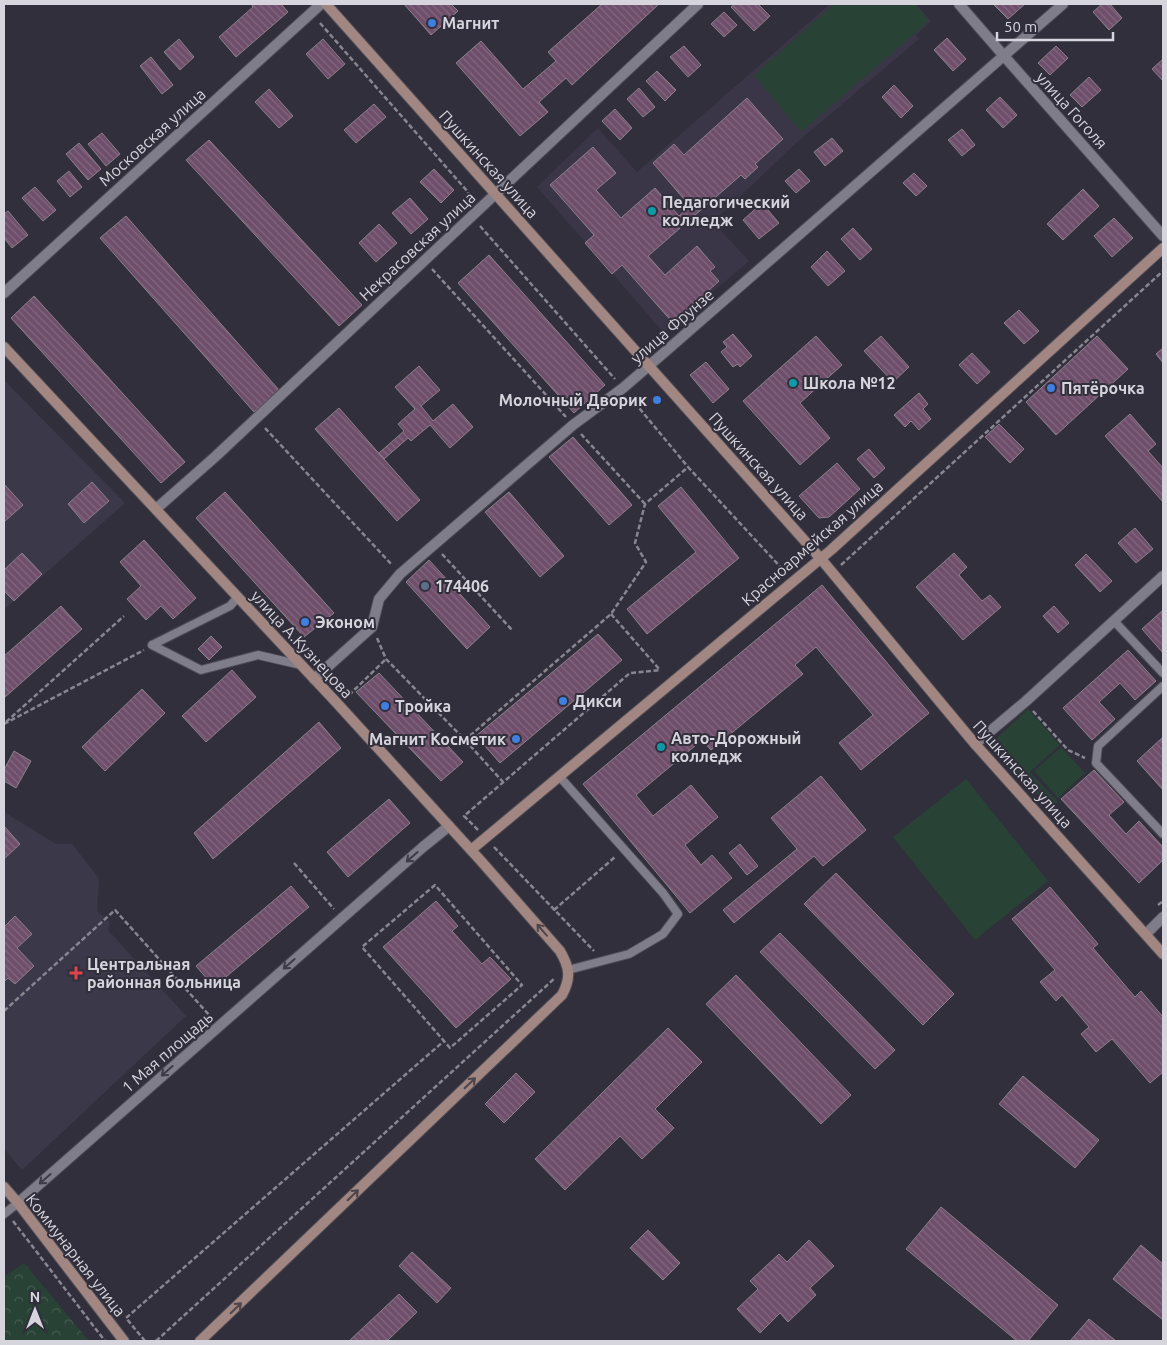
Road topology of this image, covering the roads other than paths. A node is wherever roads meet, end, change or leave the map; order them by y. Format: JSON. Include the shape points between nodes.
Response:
{"nodes":[{"id":1,"x":321,"y":4,"type":"edge"},
{"id":2,"x":326,"y":4,"type":"edge"},
{"id":3,"x":698,"y":4,"type":"edge"},
{"id":4,"x":960,"y":4,"type":"edge"},
{"id":5,"x":1063,"y":4,"type":"edge"},
{"id":6,"x":1004,"y":56,"type":"junction"},
{"id":7,"x":496,"y":194,"type":"junction"},
{"id":8,"x":1163,"y":236,"type":"edge"},
{"id":9,"x":1163,"y":248,"type":"edge"},
{"id":10,"x":4,"y":293,"type":"edge"},
{"id":11,"x":4,"y":347,"type":"edge"},
{"id":12,"x":649,"y":366,"type":"junction"},
{"id":13,"x":156,"y":509,"type":"junction"},
{"id":14,"x":821,"y":559,"type":"junction"},
{"id":15,"x":1163,"y":576,"type":"edge"},
{"id":16,"x":237,"y":598,"type":"junction"},
{"id":17,"x":1114,"y":621,"type":"junction"},
{"id":18,"x":301,"y":664,"type":"junction"},
{"id":19,"x":1163,"y":673,"type":"edge"},
{"id":20,"x":314,"y":679,"type":"junction"},
{"id":21,"x":1163,"y":686,"type":"edge"},
{"id":22,"x":975,"y":744,"type":"junction"},
{"id":23,"x":559,"y":776,"type":"junction"},
{"id":24,"x":449,"y":826,"type":"junction"},
{"id":25,"x":1163,"y":834,"type":"edge"},
{"id":26,"x":471,"y":850,"type":"junction"},
{"id":27,"x":1163,"y":917,"type":"edge"},
{"id":28,"x":1146,"y":934,"type":"junction"},
{"id":29,"x":1163,"y":954,"type":"edge"},
{"id":30,"x":564,"y":971,"type":"junction"},
{"id":31,"x":4,"y":1187,"type":"edge"},
{"id":32,"x":18,"y":1203,"type":"junction"},
{"id":33,"x":4,"y":1214,"type":"edge"},
{"id":34,"x":124,"y":1341,"type":"edge"},
{"id":35,"x":200,"y":1341,"type":"edge"}],
"edges":[{"from":1,"to":10,"type":"street","name":"Московская улица"},
{"from":2,"to":7,"type":"main road","name":"Пушкинская улица"},
{"from":3,"to":7,"type":"street","name":"Некрасовская улица"},
{"from":4,"to":6,"type":"street","name":"улица Гоголя"},
{"from":5,"to":6,"type":"street","name":"улица Фрунзе"},
{"from":6,"to":8,"type":"street","name":"улица Гоголя"},
{"from":6,"to":12,"type":"street","name":"улица Фрунзе"},
{"from":7,"to":12,"type":"main road","name":"Пушкинская улица"},
{"from":7,"to":13,"type":"street","name":"Некрасовская улица"},
{"from":9,"to":14,"type":"main road","name":"Красноармейская улица"},
{"from":11,"to":13,"type":"main road","name":"улица А.Кузнецова"},
{"from":12,"to":14,"type":"main road","name":"Пушкинская улица"},
{"from":12,"to":20,"type":"street","name":"улица Фрунзе","via":[[573,425],[400,574],[379,599],[372,627]]},
{"from":13,"to":16,"type":"main road","name":"улица А.Кузнецова"},
{"from":14,"to":22,"type":"main road","name":"Пушкинская улица"},
{"from":14,"to":23,"type":"main road","name":"Красноармейская улица"},
{"from":15,"to":17,"type":"street"},
{"from":16,"to":18,"type":"main road","name":"улица А.Кузнецова"},
{"from":16,"to":18,"type":"lane","via":[[230,606],[152,646],[201,670],[258,655]]},
{"from":17,"to":19,"type":"lane"},
{"from":17,"to":22,"type":"street"},
{"from":18,"to":20,"type":"main road","name":"улица А.Кузнецова"},
{"from":20,"to":24,"type":"main road","name":"улица А.Кузнецова"},
{"from":21,"to":25,"type":"lane","via":[[1098,746],[1096,763]]},
{"from":22,"to":28,"type":"main road","name":"Пушкинская улица"},
{"from":23,"to":26,"type":"main road","name":"Красноармейская улица"},
{"from":23,"to":30,"type":"lane","via":[[678,914],[663,934],[630,954]]},
{"from":24,"to":26,"type":"main road","name":"улица А.Кузнецова"},
{"from":24,"to":32,"type":"street","name":"1 Мая площадь","one_way":true},
{"from":30,"to":26,"type":"main road","name":"улица А.Кузнецова","one_way":true,"via":[[560,951]]},
{"from":27,"to":28,"type":"street"},
{"from":28,"to":29,"type":"main road","name":"Пушкинская улица"},
{"from":35,"to":30,"type":"main road","one_way":true,"via":[[562,995],[568,982]]},
{"from":31,"to":32,"type":"main road","name":"Коммунарная улица"},
{"from":32,"to":33,"type":"lane"},
{"from":32,"to":34,"type":"main road","name":"Коммунарная улица"}]}
